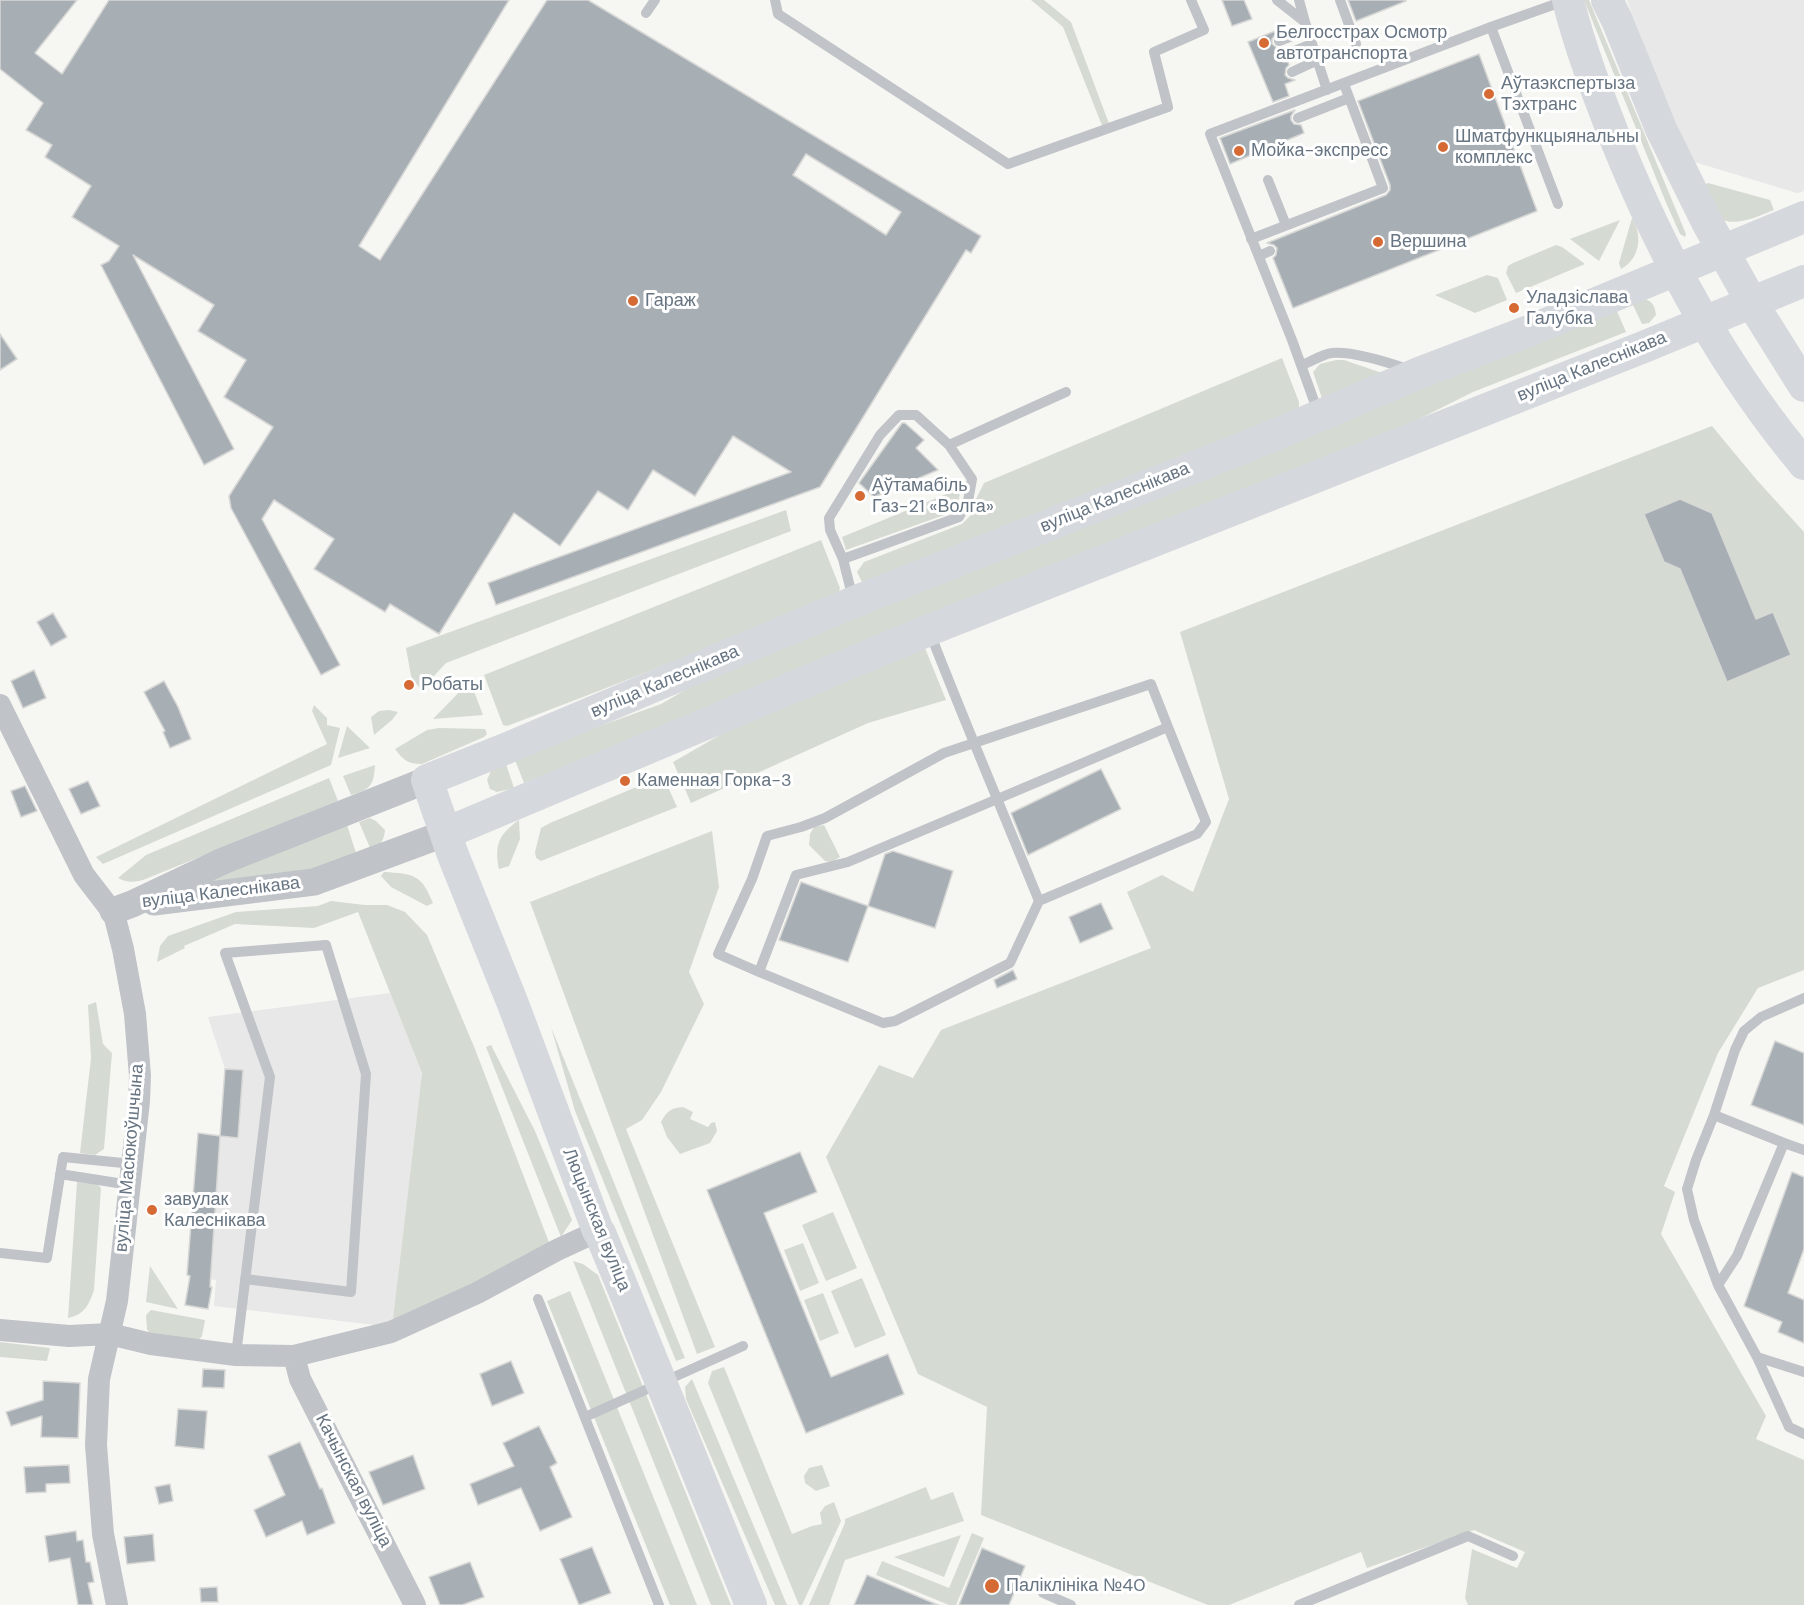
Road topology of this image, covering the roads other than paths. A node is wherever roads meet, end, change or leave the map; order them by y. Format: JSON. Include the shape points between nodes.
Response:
{"nodes":[{"id":1,"x":655,"y":0,"type":"edge"},
{"id":2,"x":775,"y":0,"type":"edge"},
{"id":3,"x":1191,"y":0,"type":"edge"},
{"id":4,"x":1277,"y":0,"type":"edge"},
{"id":5,"x":1299,"y":0,"type":"edge"},
{"id":6,"x":1340,"y":0,"type":"edge"},
{"id":7,"x":1568,"y":0,"type":"edge"},
{"id":8,"x":1607,"y":0,"type":"edge"},
{"id":9,"x":646,"y":13,"type":"dead end"},
{"id":10,"x":1307,"y":26,"type":"junction"},
{"id":11,"x":1491,"y":27,"type":"junction"},
{"id":12,"x":1279,"y":41,"type":"dead end"},
{"id":13,"x":1312,"y":44,"type":"junction"},
{"id":14,"x":1356,"y":44,"type":"dead end"},
{"id":15,"x":1285,"y":55,"type":"dead end"},
{"id":16,"x":1318,"y":60,"type":"junction"},
{"id":17,"x":1292,"y":72,"type":"dead end"},
{"id":18,"x":1344,"y":84,"type":"junction"},
{"id":19,"x":1327,"y":90,"type":"junction"},
{"id":20,"x":1349,"y":98,"type":"junction"},
{"id":21,"x":1298,"y":118,"type":"dead end"},
{"id":22,"x":1268,"y":180,"type":"dead end"},
{"id":23,"x":1558,"y":204,"type":"dead end"},
{"id":24,"x":1804,"y":217,"type":"edge"},
{"id":25,"x":1286,"y":225,"type":"junction"},
{"id":26,"x":1251,"y":239,"type":"junction"},
{"id":27,"x":1722,"y":250,"type":"junction"},
{"id":28,"x":1270,"y":251,"type":"dead end"},
{"id":29,"x":1259,"y":256,"type":"junction"},
{"id":30,"x":1674,"y":270,"type":"junction"},
{"id":31,"x":1804,"y":281,"type":"edge"},
{"id":32,"x":1752,"y":303,"type":"junction"},
{"id":33,"x":1704,"y":322,"type":"junction"},
{"id":34,"x":1302,"y":366,"type":"junction"},
{"id":35,"x":1419,"y":373,"type":"junction"},
{"id":36,"x":1804,"y":386,"type":"edge"},
{"id":37,"x":1066,"y":392,"type":"dead end"},
{"id":38,"x":1317,"y":417,"type":"junction"},
{"id":39,"x":949,"y":445,"type":"junction"},
{"id":40,"x":1804,"y":464,"type":"edge"},
{"id":41,"x":843,"y":559,"type":"junction"},
{"id":42,"x":854,"y":602,"type":"junction"},
{"id":43,"x":929,"y":630,"type":"junction"},
{"id":44,"x":0,"y":705,"type":"edge"},
{"id":45,"x":1168,"y":727,"type":"junction"},
{"id":46,"x":975,"y":742,"type":"junction"},
{"id":47,"x":427,"y":780,"type":"junction"},
{"id":48,"x":997,"y":799,"type":"junction"},
{"id":49,"x":446,"y":833,"type":"junction"},
{"id":50,"x":1039,"y":901,"type":"junction"},
{"id":51,"x":122,"y":908,"type":"junction"},
{"id":52,"x":759,"y":972,"type":"junction"},
{"id":53,"x":1804,"y":998,"type":"edge"},
{"id":54,"x":1714,"y":1115,"type":"junction"},
{"id":55,"x":1784,"y":1143,"type":"junction"},
{"id":56,"x":1804,"y":1150,"type":"edge"},
{"id":57,"x":60,"y":1174,"type":"junction"},
{"id":58,"x":132,"y":1174,"type":"junction"},
{"id":59,"x":598,"y":1231,"type":"junction"},
{"id":60,"x":0,"y":1253,"type":"edge"},
{"id":61,"x":244,"y":1279,"type":"junction"},
{"id":62,"x":1718,"y":1285,"type":"junction"},
{"id":63,"x":538,"y":1299,"type":"dead end"},
{"id":64,"x":0,"y":1330,"type":"edge"},
{"id":65,"x":110,"y":1334,"type":"junction"},
{"id":66,"x":743,"y":1346,"type":"dead end"},
{"id":67,"x":236,"y":1355,"type":"junction"},
{"id":68,"x":294,"y":1356,"type":"junction"},
{"id":69,"x":1757,"y":1357,"type":"junction"},
{"id":70,"x":1804,"y":1372,"type":"edge"},
{"id":71,"x":662,"y":1384,"type":"junction"},
{"id":72,"x":585,"y":1417,"type":"junction"},
{"id":73,"x":1804,"y":1434,"type":"edge"},
{"id":74,"x":1513,"y":1556,"type":"dead end"},
{"id":75,"x":1043,"y":1593,"type":"dead end"},
{"id":76,"x":117,"y":1605,"type":"edge"},
{"id":77,"x":415,"y":1605,"type":"edge"},
{"id":78,"x":659,"y":1605,"type":"edge"},
{"id":79,"x":751,"y":1605,"type":"edge"},
{"id":80,"x":1071,"y":1605,"type":"edge"},
{"id":81,"x":1299,"y":1605,"type":"edge"}],
"edges":[{"from":1,"to":9,"type":"lane"},
{"from":2,"to":3,"type":"lane","via":[[778,14],[1008,164],[1168,107],[1154,52],[1204,30]]},
{"from":4,"to":10,"type":"lane"},
{"from":5,"to":10,"type":"lane"},
{"from":6,"to":14,"type":"lane"},
{"from":7,"to":11,"type":"lane"},
{"from":7,"to":30,"type":"main road","via":[[1594,84]]},
{"from":8,"to":27,"type":"main road","via":[[1661,129]]},
{"from":10,"to":12,"type":"lane"},
{"from":10,"to":13,"type":"lane"},
{"from":11,"to":18,"type":"lane"},
{"from":11,"to":23,"type":"lane"},
{"from":13,"to":15,"type":"lane"},
{"from":13,"to":16,"type":"lane"},
{"from":16,"to":17,"type":"lane"},
{"from":16,"to":19,"type":"lane"},
{"from":18,"to":19,"type":"lane"},
{"from":18,"to":20,"type":"lane"},
{"from":19,"to":26,"type":"lane","via":[[1210,134]]},
{"from":20,"to":21,"type":"lane"},
{"from":20,"to":25,"type":"lane","via":[[1383,188]]},
{"from":22,"to":25,"type":"lane"},
{"from":24,"to":27,"type":"main road","name":"вуліца Калеснікава"},
{"from":25,"to":26,"type":"lane"},
{"from":26,"to":29,"type":"lane"},
{"from":27,"to":30,"type":"main road","name":"вуліца Калеснікава"},
{"from":27,"to":32,"type":"main road"},
{"from":28,"to":29,"type":"lane"},
{"from":29,"to":34,"type":"lane"},
{"from":30,"to":33,"type":"main road"},
{"from":30,"to":35,"type":"main road","name":"вуліца Калеснікава"},
{"from":31,"to":32,"type":"main road","name":"вуліца Калеснікава"},
{"from":32,"to":33,"type":"main road","name":"вуліца Калеснікава"},
{"from":32,"to":36,"type":"main road"},
{"from":33,"to":40,"type":"main road"},
{"from":33,"to":43,"type":"main road","name":"вуліца Калеснікава"},
{"from":34,"to":35,"type":"lane","via":[[1331,353],[1392,363]]},
{"from":34,"to":38,"type":"lane"},
{"from":35,"to":38,"type":"main road","name":"вуліца Калеснікава"},
{"from":37,"to":39,"type":"lane"},
{"from":38,"to":42,"type":"main road","name":"вуліца Калеснікава"},
{"from":39,"to":41,"type":"lane","via":[[972,479],[968,501],[959,517]]},
{"from":39,"to":41,"type":"lane","via":[[916,415],[899,415],[880,435],[829,518]]},
{"from":41,"to":42,"type":"lane"},
{"from":42,"to":47,"type":"main road","name":"вуліца Калеснікава"},
{"from":43,"to":46,"type":"lane"},
{"from":43,"to":49,"type":"main road","name":"вуліца Калеснікава"},
{"from":44,"to":51,"type":"street","name":"вуліца Масюкоўшчына","via":[[84,875]]},
{"from":45,"to":46,"type":"lane","via":[[1151,684]]},
{"from":45,"to":48,"type":"lane"},
{"from":45,"to":50,"type":"lane","via":[[1206,822],[1197,834]]},
{"from":46,"to":48,"type":"lane"},
{"from":46,"to":52,"type":"lane","via":[[944,753],[825,818],[767,836],[718,954]]},
{"from":47,"to":49,"type":"main road"},
{"from":47,"to":51,"type":"street","name":"вуліца Калеснікава","via":[[223,861]]},
{"from":48,"to":50,"type":"lane"},
{"from":48,"to":52,"type":"lane","via":[[848,862],[796,876]]},
{"from":49,"to":51,"type":"street","name":"вуліца Калеснікава","via":[[314,882]]},
{"from":49,"to":59,"type":"main road","name":"Люцынская вуліца"},
{"from":50,"to":52,"type":"lane","via":[[1011,963],[895,1021],[884,1023]]},
{"from":51,"to":58,"type":"street","name":"вуліца Масюкоўшчына","via":[[140,1076]]},
{"from":53,"to":54,"type":"lane","via":[[1761,1017],[1744,1031]]},
{"from":54,"to":55,"type":"lane"},
{"from":54,"to":62,"type":"lane","via":[[1687,1189]]},
{"from":55,"to":56,"type":"lane"},
{"from":55,"to":62,"type":"lane","via":[[1737,1256]]},
{"from":57,"to":58,"type":"lane"},
{"from":57,"to":58,"type":"lane","via":[[63,1156]]},
{"from":57,"to":60,"type":"lane","via":[[47,1258]]},
{"from":58,"to":65,"type":"street","name":"вуліца Масюкоўшчына"},
{"from":59,"to":68,"type":"street","via":[[391,1332]]},
{"from":59,"to":71,"type":"main road","name":"Люцынская вуліца"},
{"from":61,"to":61,"type":"lane","via":[[270,1077],[225,953],[326,945],[366,1074],[351,1292]]},
{"from":61,"to":67,"type":"lane"},
{"from":62,"to":69,"type":"lane"},
{"from":63,"to":72,"type":"lane"},
{"from":64,"to":65,"type":"street","via":[[69,1336]]},
{"from":65,"to":67,"type":"street","via":[[150,1344]]},
{"from":65,"to":76,"type":"street","name":"вуліца Масюкоўшчына","via":[[99,1379],[96,1445],[103,1534]]},
{"from":66,"to":71,"type":"lane"},
{"from":67,"to":68,"type":"street"},
{"from":68,"to":77,"type":"street","name":"Качынская вуліца","via":[[300,1379]]},
{"from":69,"to":70,"type":"lane"},
{"from":69,"to":73,"type":"lane","via":[[1789,1427]]},
{"from":71,"to":72,"type":"lane"},
{"from":71,"to":79,"type":"main road","name":"Люцынская вуліца"},
{"from":72,"to":78,"type":"lane"},
{"from":74,"to":81,"type":"lane","via":[[1468,1536]]},
{"from":75,"to":80,"type":"lane"}]}
